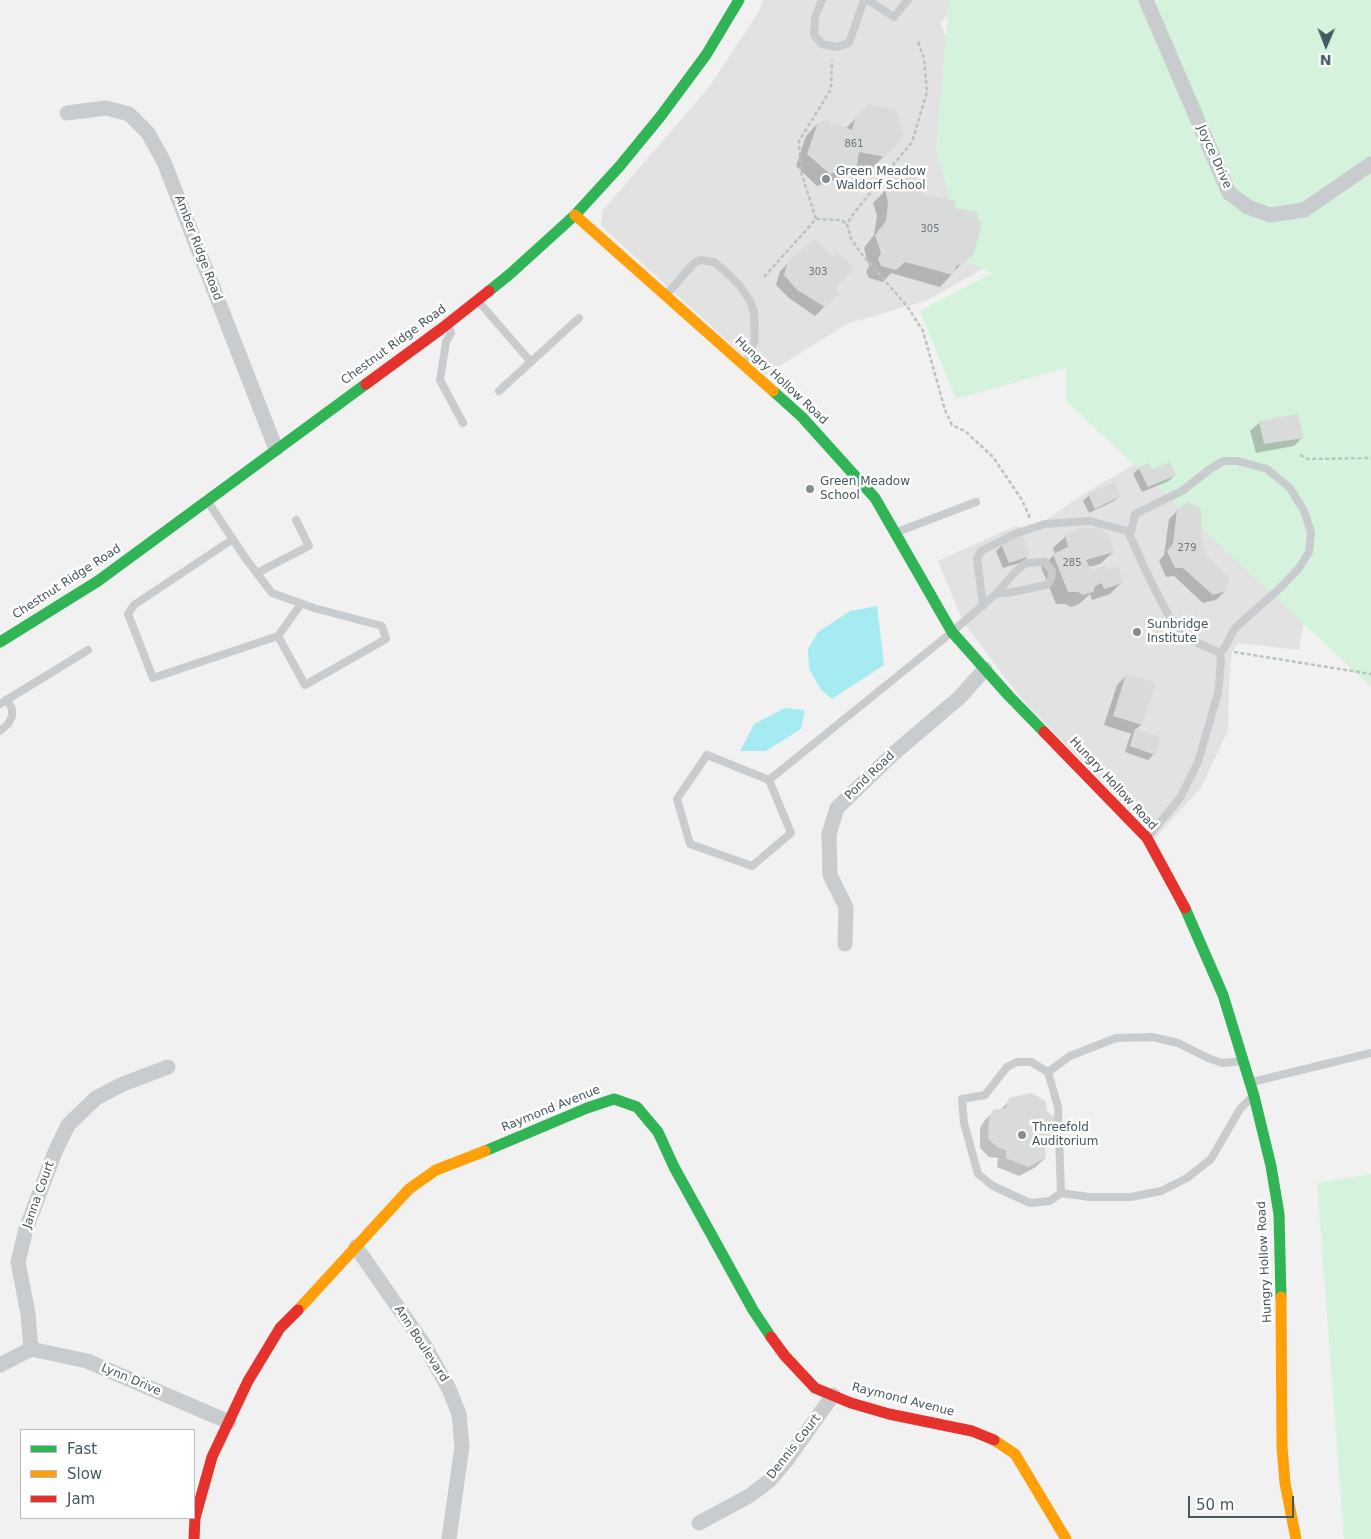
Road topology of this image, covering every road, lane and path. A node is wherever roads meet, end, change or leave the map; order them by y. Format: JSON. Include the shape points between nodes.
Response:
{"nodes":[{"id":1,"x":739,"y":0,"type":"edge"},
{"id":2,"x":822,"y":0,"type":"edge"},
{"id":3,"x":864,"y":0,"type":"edge"},
{"id":4,"x":868,"y":0,"type":"edge"},
{"id":5,"x":908,"y":0,"type":"edge"},
{"id":6,"x":1146,"y":0,"type":"edge"},
{"id":7,"x":918,"y":42,"type":"dead end"},
{"id":8,"x":832,"y":60,"type":"dead end"},
{"id":9,"x":67,"y":113,"type":"dead end"},
{"id":10,"x":1371,"y":164,"type":"edge"},
{"id":11,"x":575,"y":215,"type":"junction"},
{"id":12,"x":816,"y":218,"type":"junction"},
{"id":13,"x":848,"y":224,"type":"junction"},
{"id":14,"x":764,"y":277,"type":"dead end"},
{"id":15,"x":666,"y":295,"type":"junction"},
{"id":16,"x":477,"y":300,"type":"junction"},
{"id":17,"x":579,"y":318,"type":"dead end"},
{"id":18,"x":447,"y":324,"type":"junction"},
{"id":19,"x":532,"y":362,"type":"junction"},
{"id":20,"x":744,"y":365,"type":"junction"},
{"id":21,"x":499,"y":391,"type":"dead end"},
{"id":22,"x":463,"y":423,"type":"dead end"},
{"id":23,"x":276,"y":449,"type":"junction"},
{"id":24,"x":1300,"y":455,"type":"dead end"},
{"id":25,"x":1371,"y":458,"type":"edge"},
{"id":26,"x":207,"y":501,"type":"junction"},
{"id":27,"x":976,"y":502,"type":"dead end"},
{"id":28,"x":296,"y":520,"type":"dead end"},
{"id":29,"x":1034,"y":528,"type":"junction"},
{"id":30,"x":1131,"y":532,"type":"junction"},
{"id":31,"x":895,"y":533,"type":"junction"},
{"id":32,"x":232,"y":539,"type":"junction"},
{"id":33,"x":257,"y":572,"type":"junction"},
{"id":34,"x":997,"y":593,"type":"junction"},
{"id":35,"x":301,"y":604,"type":"junction"},
{"id":36,"x":983,"y":606,"type":"junction"},
{"id":37,"x":952,"y":632,"type":"junction"},
{"id":38,"x":278,"y":636,"type":"junction"},
{"id":39,"x":0,"y":642,"type":"edge"},
{"id":40,"x":88,"y":650,"type":"dead end"},
{"id":41,"x":1232,"y":652,"type":"dead end"},
{"id":42,"x":1220,"y":653,"type":"junction"},
{"id":43,"x":984,"y":669,"type":"junction"},
{"id":44,"x":1371,"y":674,"type":"edge"},
{"id":45,"x":4,"y":702,"type":"edge"},
{"id":46,"x":0,"y":730,"type":"edge"},
{"id":47,"x":769,"y":780,"type":"junction"},
{"id":48,"x":1147,"y":838,"type":"junction"},
{"id":49,"x":845,"y":944,"type":"dead end"},
{"id":50,"x":1371,"y":1053,"type":"edge"},
{"id":51,"x":1243,"y":1061,"type":"junction"},
{"id":52,"x":168,"y":1067,"type":"dead end"},
{"id":53,"x":1048,"y":1072,"type":"junction"},
{"id":54,"x":1250,"y":1082,"type":"junction"},
{"id":55,"x":1254,"y":1096,"type":"junction"},
{"id":56,"x":1061,"y":1193,"type":"junction"},
{"id":57,"x":356,"y":1247,"type":"junction"},
{"id":58,"x":31,"y":1349,"type":"junction"},
{"id":59,"x":0,"y":1365,"type":"edge"},
{"id":60,"x":833,"y":1395,"type":"junction"},
{"id":61,"x":229,"y":1422,"type":"junction"},
{"id":62,"x":195,"y":1518,"type":"edge"},
{"id":63,"x":195,"y":1519,"type":"edge"},
{"id":64,"x":699,"y":1523,"type":"dead end"},
{"id":65,"x":194,"y":1539,"type":"edge"},
{"id":66,"x":448,"y":1539,"type":"edge"},
{"id":67,"x":1066,"y":1539,"type":"edge"},
{"id":68,"x":1296,"y":1539,"type":"edge"}],
"edges":[{"from":1,"to":11,"type":"street","name":"Chestnut Ridge Road","via":[[706,55],[660,117]]},
{"from":2,"to":3,"type":"lane","via":[[814,35],[822,44],[837,47],[849,43]]},
{"from":4,"to":5,"type":"lane","via":[[894,17]]},
{"from":6,"to":10,"type":"street","name":"Joyce Drive","via":[[1229,193],[1248,207],[1270,215],[1304,210]]},
{"from":7,"to":13,"type":"path","via":[[924,58],[927,92],[912,142],[854,212]]},
{"from":8,"to":12,"type":"path","via":[[831,90],[799,141],[801,172]]},
{"from":9,"to":23,"type":"street","name":"Amber Ridge Road","via":[[106,108],[129,114],[148,133],[164,162]]},
{"from":11,"to":15,"type":"street","name":"Hungry Hollow Road"},
{"from":11,"to":16,"type":"street","name":"Chestnut Ridge Road"},
{"from":12,"to":13,"type":"path","via":[[841,220]]},
{"from":12,"to":14,"type":"path"},
{"from":13,"to":29,"type":"path","via":[[851,239],[907,306],[922,330],[952,425],[965,431],[993,457],[1022,500]]},
{"from":15,"to":20,"type":"street","name":"Hungry Hollow Road"},
{"from":15,"to":20,"type":"lane","via":[[700,260],[714,262],[726,272],[740,286],[754,312],[755,340]]},
{"from":16,"to":18,"type":"street","name":"Chestnut Ridge Road"},
{"from":16,"to":19,"type":"lane"},
{"from":17,"to":19,"type":"lane"},
{"from":18,"to":22,"type":"lane","via":[[451,333],[446,342],[440,380]]},
{"from":18,"to":23,"type":"street","name":"Chestnut Ridge Road"},
{"from":19,"to":21,"type":"lane"},
{"from":20,"to":31,"type":"street","name":"Hungry Hollow Road","via":[[802,416],[875,498]]},
{"from":23,"to":26,"type":"street","name":"Chestnut Ridge Road"},
{"from":24,"to":25,"type":"path","via":[[1308,459]]},
{"from":26,"to":32,"type":"lane"},
{"from":26,"to":39,"type":"street","name":"Chestnut Ridge Road","via":[[98,581]]},
{"from":27,"to":31,"type":"lane"},
{"from":28,"to":33,"type":"lane","via":[[309,546]]},
{"from":29,"to":30,"type":"lane","via":[[1045,524],[1090,521]]},
{"from":29,"to":36,"type":"lane","via":[[981,551],[977,558]]},
{"from":30,"to":42,"type":"lane","via":[[1141,561],[1176,629]]},
{"from":30,"to":42,"type":"lane","via":[[1135,514],[1182,491],[1223,461],[1238,461],[1267,469],[1290,488],[1304,511],[1311,532],[1309,552],[1280,588],[1235,628]]},
{"from":31,"to":37,"type":"street","name":"Hungry Hollow Road"},
{"from":32,"to":33,"type":"lane"},
{"from":32,"to":38,"type":"lane","via":[[134,604],[128,614],[152,678]]},
{"from":33,"to":35,"type":"lane","via":[[272,593]]},
{"from":34,"to":34,"type":"lane","via":[[1008,594],[1046,585],[1052,572],[1045,562],[1026,563]]},
{"from":34,"to":36,"type":"lane"},
{"from":35,"to":38,"type":"lane"},
{"from":35,"to":38,"type":"lane","via":[[382,626],[386,639],[304,685]]},
{"from":36,"to":37,"type":"lane"},
{"from":37,"to":43,"type":"street","name":"Hungry Hollow Road"},
{"from":37,"to":47,"type":"lane"},
{"from":40,"to":45,"type":"lane"},
{"from":41,"to":44,"type":"path"},
{"from":42,"to":48,"type":"lane","via":[[1218,693],[1198,762],[1180,798]]},
{"from":43,"to":48,"type":"street","name":"Hungry Hollow Road"},
{"from":43,"to":49,"type":"street","name":"Pond Road","via":[[960,697],[837,808],[829,834],[830,874],[846,907]]},
{"from":45,"to":46,"type":"lane","via":[[12,709],[12,716]]},
{"from":47,"to":47,"type":"lane","via":[[791,833],[752,866],[690,844],[677,799],[707,755]]},
{"from":48,"to":51,"type":"street","name":"Hungry Hollow Road","via":[[1188,913],[1223,995]]},
{"from":50,"to":54,"type":"lane"},
{"from":51,"to":53,"type":"lane","via":[[1222,1063],[1178,1043],[1152,1037],[1116,1038],[1070,1056]]},
{"from":51,"to":54,"type":"street","name":"Hungry Hollow Road"},
{"from":52,"to":58,"type":"street","name":"Janna Court","via":[[96,1098],[68,1125],[26,1229],[18,1262]]},
{"from":53,"to":56,"type":"lane","via":[[1058,1107]]},
{"from":53,"to":56,"type":"lane","via":[[1031,1062],[1017,1062],[1008,1067],[985,1095],[962,1099],[964,1123],[978,1174],[992,1186],[1030,1203],[1050,1201]]},
{"from":54,"to":55,"type":"street","name":"Hungry Hollow Road"},
{"from":55,"to":56,"type":"lane","via":[[1240,1109],[1210,1159],[1187,1178],[1160,1191],[1131,1197]]},
{"from":55,"to":68,"type":"street","name":"Hungry Hollow Road","via":[[1279,1214],[1282,1447]]},
{"from":57,"to":60,"type":"street","name":"Raymond Avenue","via":[[409,1189],[436,1170],[614,1099],[637,1107],[658,1132],[753,1310],[784,1356],[815,1388]]},
{"from":57,"to":61,"type":"street","name":"Raymond Avenue","via":[[280,1328],[248,1381]]},
{"from":57,"to":66,"type":"street","name":"Ann Boulevard","via":[[425,1346],[459,1414],[462,1446]]},
{"from":58,"to":59,"type":"street"},
{"from":58,"to":61,"type":"street","name":"Lynn Drive","via":[[87,1361]]},
{"from":60,"to":64,"type":"street","name":"Dennis Court","via":[[769,1480],[750,1496]]},
{"from":60,"to":67,"type":"street","name":"Raymond Avenue","via":[[889,1414],[972,1430],[994,1440],[1015,1454]]},
{"from":61,"to":62,"type":"street","name":"Raymond Avenue","via":[[212,1457]]},
{"from":63,"to":65,"type":"street","name":"Raymond Avenue"}]}
